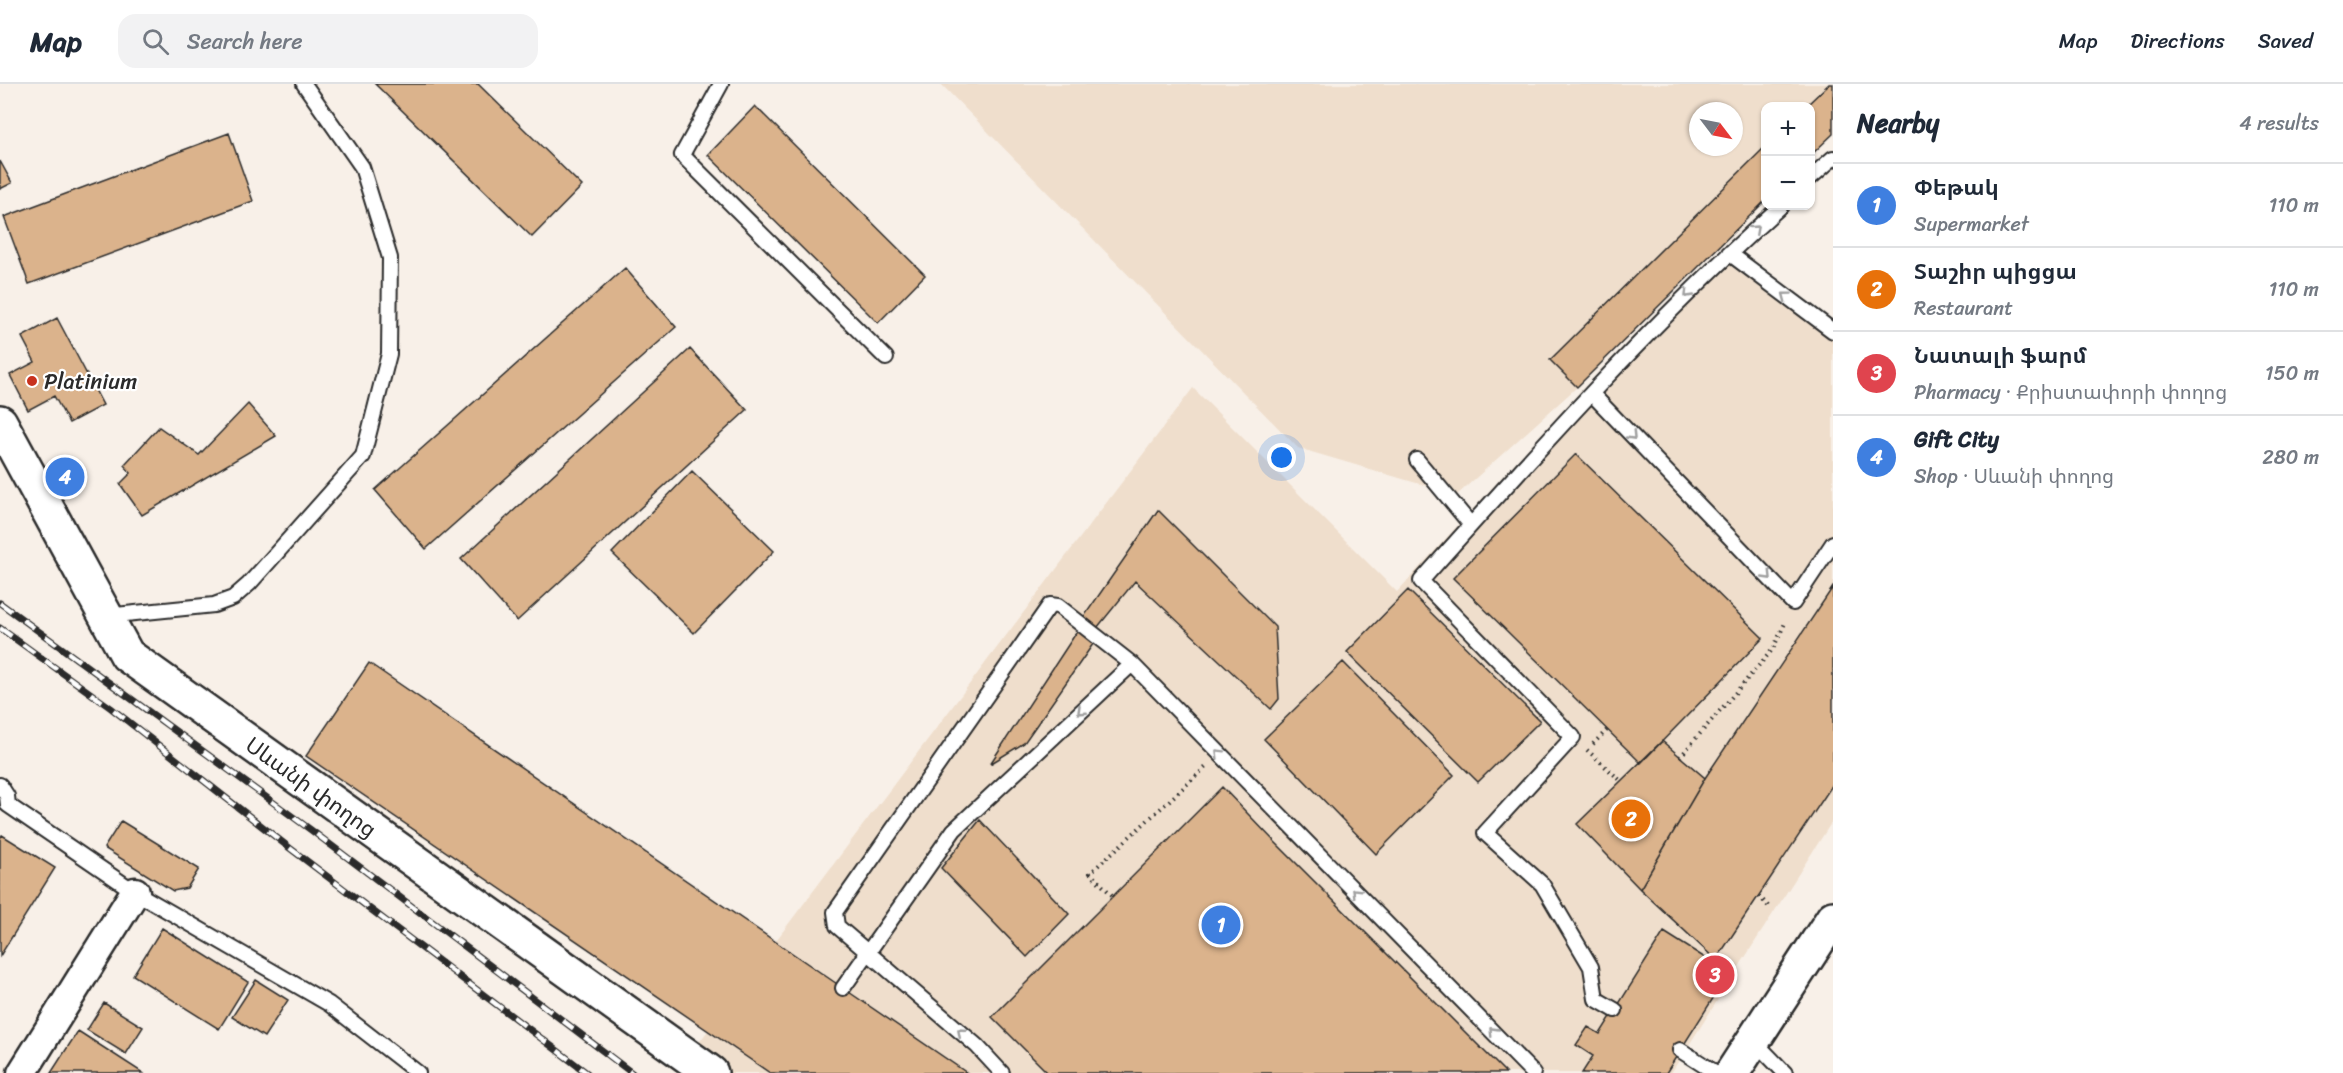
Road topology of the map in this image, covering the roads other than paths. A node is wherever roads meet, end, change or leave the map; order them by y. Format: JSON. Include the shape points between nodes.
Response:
{"nodes":[{"id":1,"x":304,"y":84,"type":"edge"},
{"id":2,"x":721,"y":84,"type":"edge"},
{"id":3,"x":1833,"y":158,"type":"edge"},
{"id":4,"x":1815,"y":174,"type":"edge"},
{"id":5,"x":1777,"y":210,"type":"edge"},
{"id":6,"x":1729,"y":253,"type":"junction"},
{"id":7,"x":1833,"y":331,"type":"edge"},
{"id":8,"x":886,"y":358,"type":"dead end"},
{"id":9,"x":1592,"y":394,"type":"junction"},
{"id":10,"x":0,"y":422,"type":"edge"},
{"id":11,"x":1417,"y":460,"type":"dead end"},
{"id":12,"x":1471,"y":525,"type":"junction"},
{"id":13,"x":1833,"y":543,"type":"edge"},
{"id":14,"x":104,"y":616,"type":"junction"},
{"id":15,"x":1132,"y":663,"type":"junction"},
{"id":16,"x":0,"y":785,"type":"edge"},
{"id":17,"x":4,"y":809,"type":"edge"},
{"id":18,"x":135,"y":892,"type":"junction"},
{"id":19,"x":1833,"y":918,"type":"edge"},
{"id":20,"x":867,"y":952,"type":"junction"},
{"id":21,"x":843,"y":988,"type":"dead end"},
{"id":22,"x":1616,"y":1011,"type":"dead end"},
{"id":23,"x":1754,"y":1041,"type":"junction"},
{"id":24,"x":1680,"y":1050,"type":"dead end"},
{"id":25,"x":22,"y":1073,"type":"edge"},
{"id":26,"x":418,"y":1073,"type":"edge"},
{"id":27,"x":711,"y":1073,"type":"edge"},
{"id":28,"x":1002,"y":1073,"type":"edge"},
{"id":29,"x":1533,"y":1073,"type":"edge"},
{"id":30,"x":1716,"y":1073,"type":"edge"},
{"id":31,"x":1732,"y":1073,"type":"edge"},
{"id":32,"x":1785,"y":1073,"type":"edge"}],
"edges":[{"from":1,"to":14,"type":"lane","via":[[362,167],[390,258],[389,354],[363,456],[233,598],[214,605]]},
{"from":2,"to":8,"type":"lane","via":[[681,155]]},
{"from":3,"to":4,"type":"lane"},
{"from":6,"to":5,"type":"lane","one_way":true},
{"from":7,"to":6,"type":"lane","one_way":true},
{"from":6,"to":9,"type":"lane","one_way":true},
{"from":9,"to":12,"type":"lane"},
{"from":9,"to":13,"type":"lane","one_way":true,"via":[[1794,603]]},
{"from":10,"to":14,"type":"street","name":"Սևանի փողոց"},
{"from":11,"to":12,"type":"lane"},
{"from":12,"to":22,"type":"lane","via":[[1421,581],[1574,737],[1485,833],[1542,884],[1591,967],[1596,999]]},
{"from":14,"to":27,"type":"street","name":"Սևանի փողոց","via":[[127,655]]},
{"from":15,"to":20,"type":"lane","one_way":true,"via":[[954,830]]},
{"from":15,"to":20,"type":"lane","via":[[1058,606],[1050,604],[835,912],[837,926]]},
{"from":29,"to":15,"type":"lane","one_way":true},
{"from":16,"to":17,"type":"lane","via":[[7,796]]},
{"from":17,"to":18,"type":"lane"},
{"from":18,"to":25,"type":"street"},
{"from":18,"to":26,"type":"lane","via":[[328,1004]]},
{"from":19,"to":23,"type":"street"},
{"from":20,"to":21,"type":"lane"},
{"from":28,"to":20,"type":"lane","one_way":true,"via":[[977,1046]]},
{"from":23,"to":31,"type":"street"},
{"from":23,"to":32,"type":"lane"},
{"from":24,"to":30,"type":"lane"}]}
